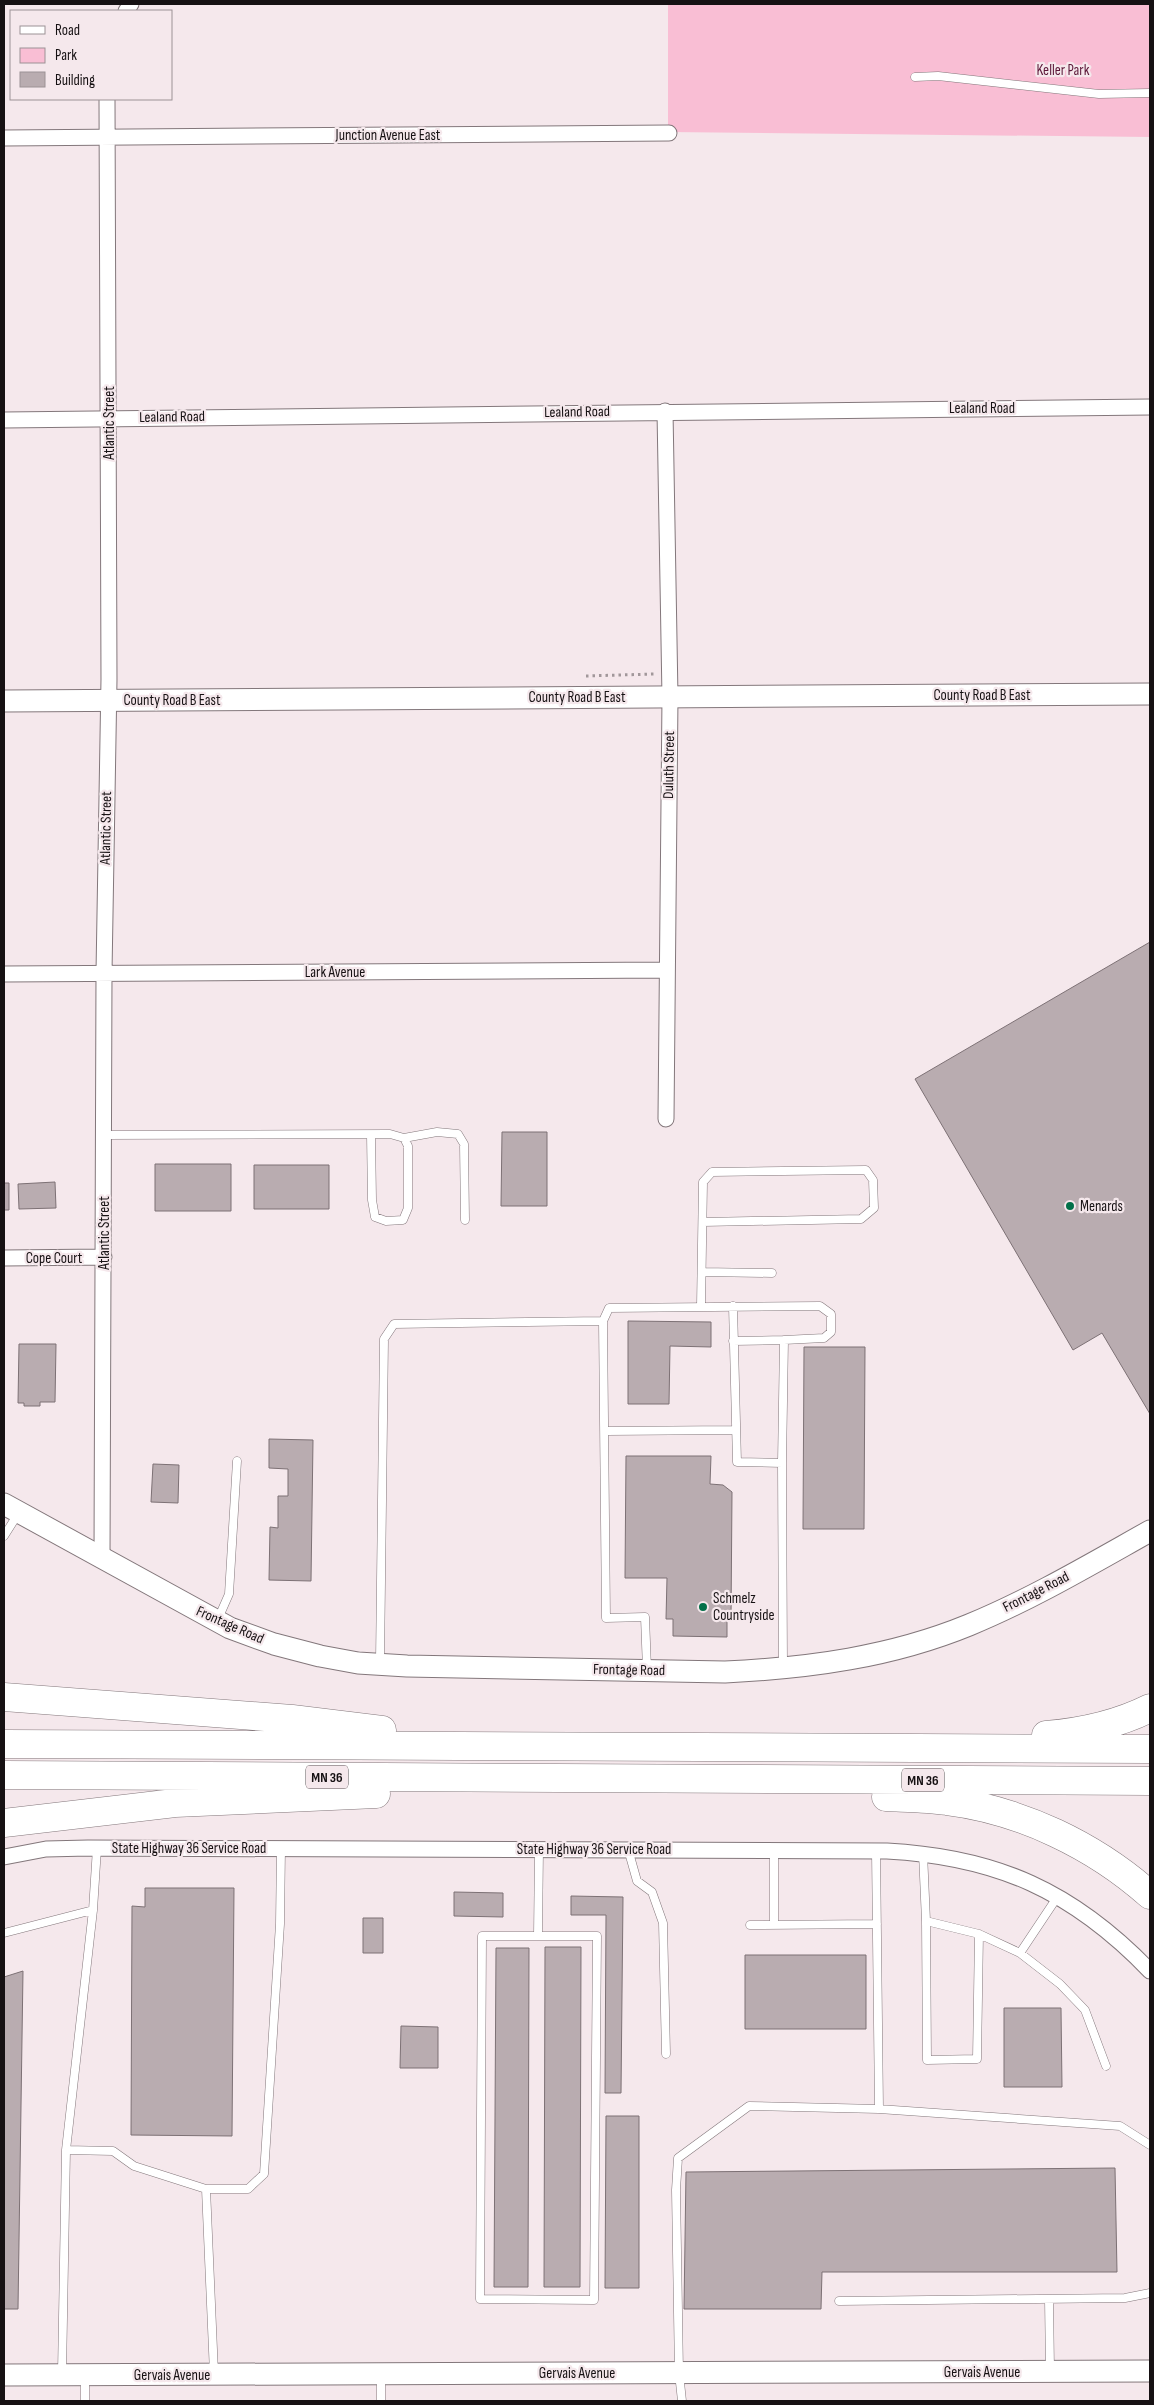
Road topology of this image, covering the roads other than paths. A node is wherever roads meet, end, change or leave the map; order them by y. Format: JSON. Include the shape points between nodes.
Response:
{"nodes":[{"id":1,"x":915,"y":77,"type":"dead end"},
{"id":2,"x":1150,"y":93,"type":"edge"},
{"id":3,"x":107,"y":100,"type":"edge"},
{"id":4,"x":669,"y":133,"type":"dead end"},
{"id":5,"x":107,"y":137,"type":"junction"},
{"id":6,"x":4,"y":138,"type":"edge"},
{"id":7,"x":1150,"y":407,"type":"edge"},
{"id":8,"x":665,"y":411,"type":"junction"},
{"id":9,"x":109,"y":418,"type":"junction"},
{"id":10,"x":4,"y":420,"type":"edge"},
{"id":11,"x":1150,"y":694,"type":"edge"},
{"id":12,"x":670,"y":697,"type":"junction"},
{"id":13,"x":108,"y":700,"type":"junction"},
{"id":14,"x":4,"y":701,"type":"edge"},
{"id":15,"x":666,"y":970,"type":"junction"},
{"id":16,"x":104,"y":973,"type":"junction"},
{"id":17,"x":4,"y":974,"type":"edge"},
{"id":18,"x":666,"y":1119,"type":"dead end"},
{"id":19,"x":104,"y":1135,"type":"junction"},
{"id":20,"x":371,"y":1135,"type":"junction"},
{"id":21,"x":404,"y":1138,"type":"junction"},
{"id":22,"x":466,"y":1220,"type":"dead end"},
{"id":23,"x":703,"y":1222,"type":"junction"},
{"id":24,"x":104,"y":1257,"type":"junction"},
{"id":25,"x":4,"y":1258,"type":"edge"},
{"id":26,"x":702,"y":1272,"type":"junction"},
{"id":27,"x":772,"y":1273,"type":"dead end"},
{"id":28,"x":701,"y":1306,"type":"junction"},
{"id":29,"x":733,"y":1306,"type":"junction"},
{"id":30,"x":603,"y":1321,"type":"junction"},
{"id":31,"x":784,"y":1340,"type":"junction"},
{"id":32,"x":733,"y":1341,"type":"junction"},
{"id":33,"x":735,"y":1430,"type":"junction"},
{"id":34,"x":606,"y":1431,"type":"junction"},
{"id":35,"x":237,"y":1461,"type":"dead end"},
{"id":36,"x":782,"y":1463,"type":"junction"},
{"id":37,"x":12,"y":1508,"type":"edge"},
{"id":38,"x":1150,"y":1531,"type":"edge"},
{"id":39,"x":4,"y":1536,"type":"edge"},
{"id":40,"x":102,"y":1558,"type":"junction"},
{"id":41,"x":217,"y":1622,"type":"junction"},
{"id":42,"x":380,"y":1664,"type":"junction"},
{"id":43,"x":783,"y":1668,"type":"junction"},
{"id":44,"x":647,"y":1670,"type":"junction"},
{"id":45,"x":4,"y":1697,"type":"edge"},
{"id":46,"x":1150,"y":1708,"type":"edge"},
{"id":47,"x":4,"y":1744,"type":"edge"},
{"id":48,"x":498,"y":1745,"type":"junction"},
{"id":49,"x":906,"y":1749,"type":"junction"},
{"id":50,"x":1150,"y":1749,"type":"edge"},
{"id":51,"x":4,"y":1775,"type":"edge"},
{"id":52,"x":651,"y":1778,"type":"junction"},
{"id":53,"x":696,"y":1778,"type":"junction"},
{"id":54,"x":1150,"y":1781,"type":"edge"},
{"id":55,"x":4,"y":1823,"type":"edge"},
{"id":56,"x":98,"y":1848,"type":"junction"},
{"id":57,"x":281,"y":1848,"type":"junction"},
{"id":58,"x":539,"y":1849,"type":"junction"},
{"id":59,"x":628,"y":1849,"type":"junction"},
{"id":60,"x":774,"y":1850,"type":"junction"},
{"id":61,"x":876,"y":1851,"type":"junction"},
{"id":62,"x":923,"y":1853,"type":"junction"},
{"id":63,"x":4,"y":1857,"type":"edge"},
{"id":64,"x":1150,"y":1895,"type":"edge"},
{"id":65,"x":1058,"y":1896,"type":"junction"},
{"id":66,"x":93,"y":1910,"type":"junction"},
{"id":67,"x":926,"y":1921,"type":"junction"},
{"id":68,"x":877,"y":1924,"type":"junction"},
{"id":69,"x":750,"y":1925,"type":"dead end"},
{"id":70,"x":774,"y":1925,"type":"junction"},
{"id":71,"x":4,"y":1933,"type":"edge"},
{"id":72,"x":979,"y":1934,"type":"junction"},
{"id":73,"x":538,"y":1936,"type":"junction"},
{"id":74,"x":1020,"y":1953,"type":"junction"},
{"id":75,"x":1150,"y":1971,"type":"edge"},
{"id":76,"x":666,"y":2054,"type":"dead end"},
{"id":77,"x":1106,"y":2066,"type":"dead end"},
{"id":78,"x":879,"y":2110,"type":"junction"},
{"id":79,"x":1150,"y":2145,"type":"edge"},
{"id":80,"x":66,"y":2150,"type":"junction"},
{"id":81,"x":206,"y":2189,"type":"junction"},
{"id":82,"x":1150,"y":2293,"type":"edge"},
{"id":83,"x":1049,"y":2299,"type":"junction"},
{"id":84,"x":839,"y":2301,"type":"dead end"},
{"id":85,"x":1150,"y":2371,"type":"edge"},
{"id":86,"x":1050,"y":2372,"type":"junction"},
{"id":87,"x":680,"y":2373,"type":"junction"},
{"id":88,"x":381,"y":2374,"type":"junction"},
{"id":89,"x":4,"y":2375,"type":"edge"},
{"id":90,"x":62,"y":2375,"type":"junction"},
{"id":91,"x":85,"y":2375,"type":"junction"},
{"id":92,"x":214,"y":2375,"type":"junction"},
{"id":93,"x":85,"y":2401,"type":"edge"},
{"id":94,"x":381,"y":2401,"type":"edge"},
{"id":95,"x":682,"y":2401,"type":"edge"}],
"edges":[{"from":1,"to":2,"type":"lane","via":[[938,76],[1099,94]]},
{"from":3,"to":5,"type":"street","name":"Atlantic Street"},
{"from":4,"to":5,"type":"street","name":"Junction Avenue East"},
{"from":5,"to":6,"type":"street","name":"Junction Avenue East"},
{"from":5,"to":9,"type":"street","name":"Atlantic Street"},
{"from":7,"to":8,"type":"street","name":"Lealand Road"},
{"from":8,"to":9,"type":"street","name":"Lealand Road"},
{"from":8,"to":12,"type":"street","name":"Duluth Street"},
{"from":9,"to":10,"type":"street","name":"Lealand Road"},
{"from":9,"to":13,"type":"street","name":"Atlantic Street"},
{"from":11,"to":12,"type":"street","name":"County Road B East"},
{"from":12,"to":13,"type":"street","name":"County Road B East"},
{"from":12,"to":15,"type":"street","name":"Duluth Street"},
{"from":13,"to":14,"type":"street","name":"County Road B East"},
{"from":13,"to":16,"type":"street","name":"Atlantic Street"},
{"from":15,"to":16,"type":"street","name":"Lark Avenue"},
{"from":15,"to":18,"type":"street","name":"Duluth Street"},
{"from":16,"to":17,"type":"street","name":"Lark Avenue"},
{"from":16,"to":19,"type":"street","name":"Atlantic Street"},
{"from":19,"to":20,"type":"lane"},
{"from":19,"to":24,"type":"street","name":"Atlantic Street"},
{"from":20,"to":21,"type":"lane","via":[[390,1134]]},
{"from":20,"to":21,"type":"lane","via":[[372,1200],[375,1216],[386,1222],[403,1220],[408,1208],[408,1146]]},
{"from":21,"to":22,"type":"lane","via":[[437,1132],[458,1134],[462,1138]]},
{"from":23,"to":23,"type":"lane","via":[[703,1182],[712,1172],[866,1170],[874,1180],[874,1208],[861,1219]]},
{"from":23,"to":26,"type":"lane"},
{"from":24,"to":25,"type":"street","name":"Cope Court"},
{"from":24,"to":40,"type":"street","name":"Atlantic Street"},
{"from":26,"to":27,"type":"lane"},
{"from":26,"to":28,"type":"lane"},
{"from":28,"to":29,"type":"lane"},
{"from":28,"to":30,"type":"lane","via":[[609,1308]]},
{"from":29,"to":31,"type":"lane","via":[[820,1306],[831,1314],[831,1332],[824,1338]]},
{"from":29,"to":32,"type":"lane"},
{"from":30,"to":34,"type":"lane"},
{"from":30,"to":42,"type":"lane","via":[[394,1324],[384,1339]]},
{"from":31,"to":32,"type":"lane"},
{"from":31,"to":36,"type":"lane"},
{"from":32,"to":33,"type":"lane"},
{"from":33,"to":34,"type":"lane"},
{"from":33,"to":36,"type":"lane","via":[[737,1462]]},
{"from":34,"to":44,"type":"lane","via":[[606,1618],[645,1617]]},
{"from":35,"to":41,"type":"lane","via":[[229,1594]]},
{"from":36,"to":43,"type":"lane"},
{"from":37,"to":39,"type":"lane"},
{"from":37,"to":40,"type":"street","name":"Frontage Road"},
{"from":38,"to":43,"type":"street","name":"Frontage Road","via":[[1049,1587],[968,1625],[885,1652]]},
{"from":40,"to":41,"type":"street","name":"Frontage Road"},
{"from":41,"to":42,"type":"street","name":"Frontage Road","via":[[310,1654]]},
{"from":42,"to":44,"type":"street","name":"Frontage Road"},
{"from":43,"to":44,"type":"street","name":"Frontage Road","via":[[725,1672]]},
{"from":45,"to":48,"type":"highway","via":[[292,1719]]},
{"from":46,"to":49,"type":"highway","via":[[1129,1719],[1086,1729]]},
{"from":47,"to":48,"type":"highway","number":"MN 36"},
{"from":48,"to":49,"type":"highway","number":"MN 36"},
{"from":49,"to":50,"type":"highway","number":"MN 36"},
{"from":51,"to":52,"type":"highway","number":"MN 36"},
{"from":52,"to":53,"type":"highway","number":"MN 36"},
{"from":52,"to":55,"type":"highway","via":[[175,1803]]},
{"from":53,"to":54,"type":"highway","number":"MN 36"},
{"from":53,"to":64,"type":"highway","via":[[974,1806],[1058,1834],[1100,1856]]},
{"from":56,"to":57,"type":"street","name":"State Highway 36 Service Road"},
{"from":56,"to":63,"type":"street","name":"State Highway 36 Service Road","via":[[46,1849]]},
{"from":56,"to":66,"type":"lane"},
{"from":57,"to":58,"type":"street","name":"State Highway 36 Service Road"},
{"from":57,"to":81,"type":"lane","via":[[280,1924],[264,2174],[248,2188]]},
{"from":58,"to":59,"type":"street","name":"State Highway 36 Service Road"},
{"from":58,"to":73,"type":"lane"},
{"from":59,"to":60,"type":"street","name":"State Highway 36 Service Road"},
{"from":59,"to":76,"type":"lane","via":[[637,1881],[652,1892],[662,1923]]},
{"from":60,"to":61,"type":"street","name":"State Highway 36 Service Road"},
{"from":60,"to":70,"type":"lane"},
{"from":61,"to":62,"type":"street","name":"State Highway 36 Service Road"},
{"from":61,"to":68,"type":"lane"},
{"from":62,"to":65,"type":"street","name":"State Highway 36 Service Road","via":[[980,1863],[1015,1875]]},
{"from":62,"to":67,"type":"lane"},
{"from":65,"to":74,"type":"lane"},
{"from":65,"to":75,"type":"street","name":"State Highway 36 Service Road","via":[[1103,1926]]},
{"from":66,"to":71,"type":"lane"},
{"from":66,"to":80,"type":"lane"},
{"from":67,"to":72,"type":"lane"},
{"from":67,"to":72,"type":"lane","via":[[927,2060],[978,2059]]},
{"from":68,"to":70,"type":"lane"},
{"from":68,"to":78,"type":"lane"},
{"from":69,"to":70,"type":"lane"},
{"from":72,"to":74,"type":"lane"},
{"from":73,"to":73,"type":"lane","via":[[597,1936],[594,2300],[480,2299],[482,1936]]},
{"from":74,"to":77,"type":"lane","via":[[1060,1984],[1086,2010]]},
{"from":78,"to":79,"type":"lane","via":[[1120,2126]]},
{"from":78,"to":87,"type":"lane","via":[[749,2106],[678,2158]]},
{"from":80,"to":81,"type":"lane","via":[[113,2151],[134,2166]]},
{"from":80,"to":90,"type":"lane"},
{"from":81,"to":92,"type":"lane"},
{"from":82,"to":83,"type":"lane","via":[[1125,2298]]},
{"from":83,"to":84,"type":"lane"},
{"from":83,"to":86,"type":"lane"},
{"from":85,"to":86,"type":"street","name":"Gervais Avenue"},
{"from":86,"to":87,"type":"street","name":"Gervais Avenue"},
{"from":87,"to":88,"type":"street","name":"Gervais Avenue"},
{"from":87,"to":95,"type":"lane"},
{"from":88,"to":92,"type":"street","name":"Gervais Avenue"},
{"from":88,"to":94,"type":"lane"},
{"from":89,"to":90,"type":"street","name":"Gervais Avenue"},
{"from":90,"to":91,"type":"street","name":"Gervais Avenue"},
{"from":91,"to":92,"type":"street","name":"Gervais Avenue"},
{"from":91,"to":93,"type":"lane"}]}
